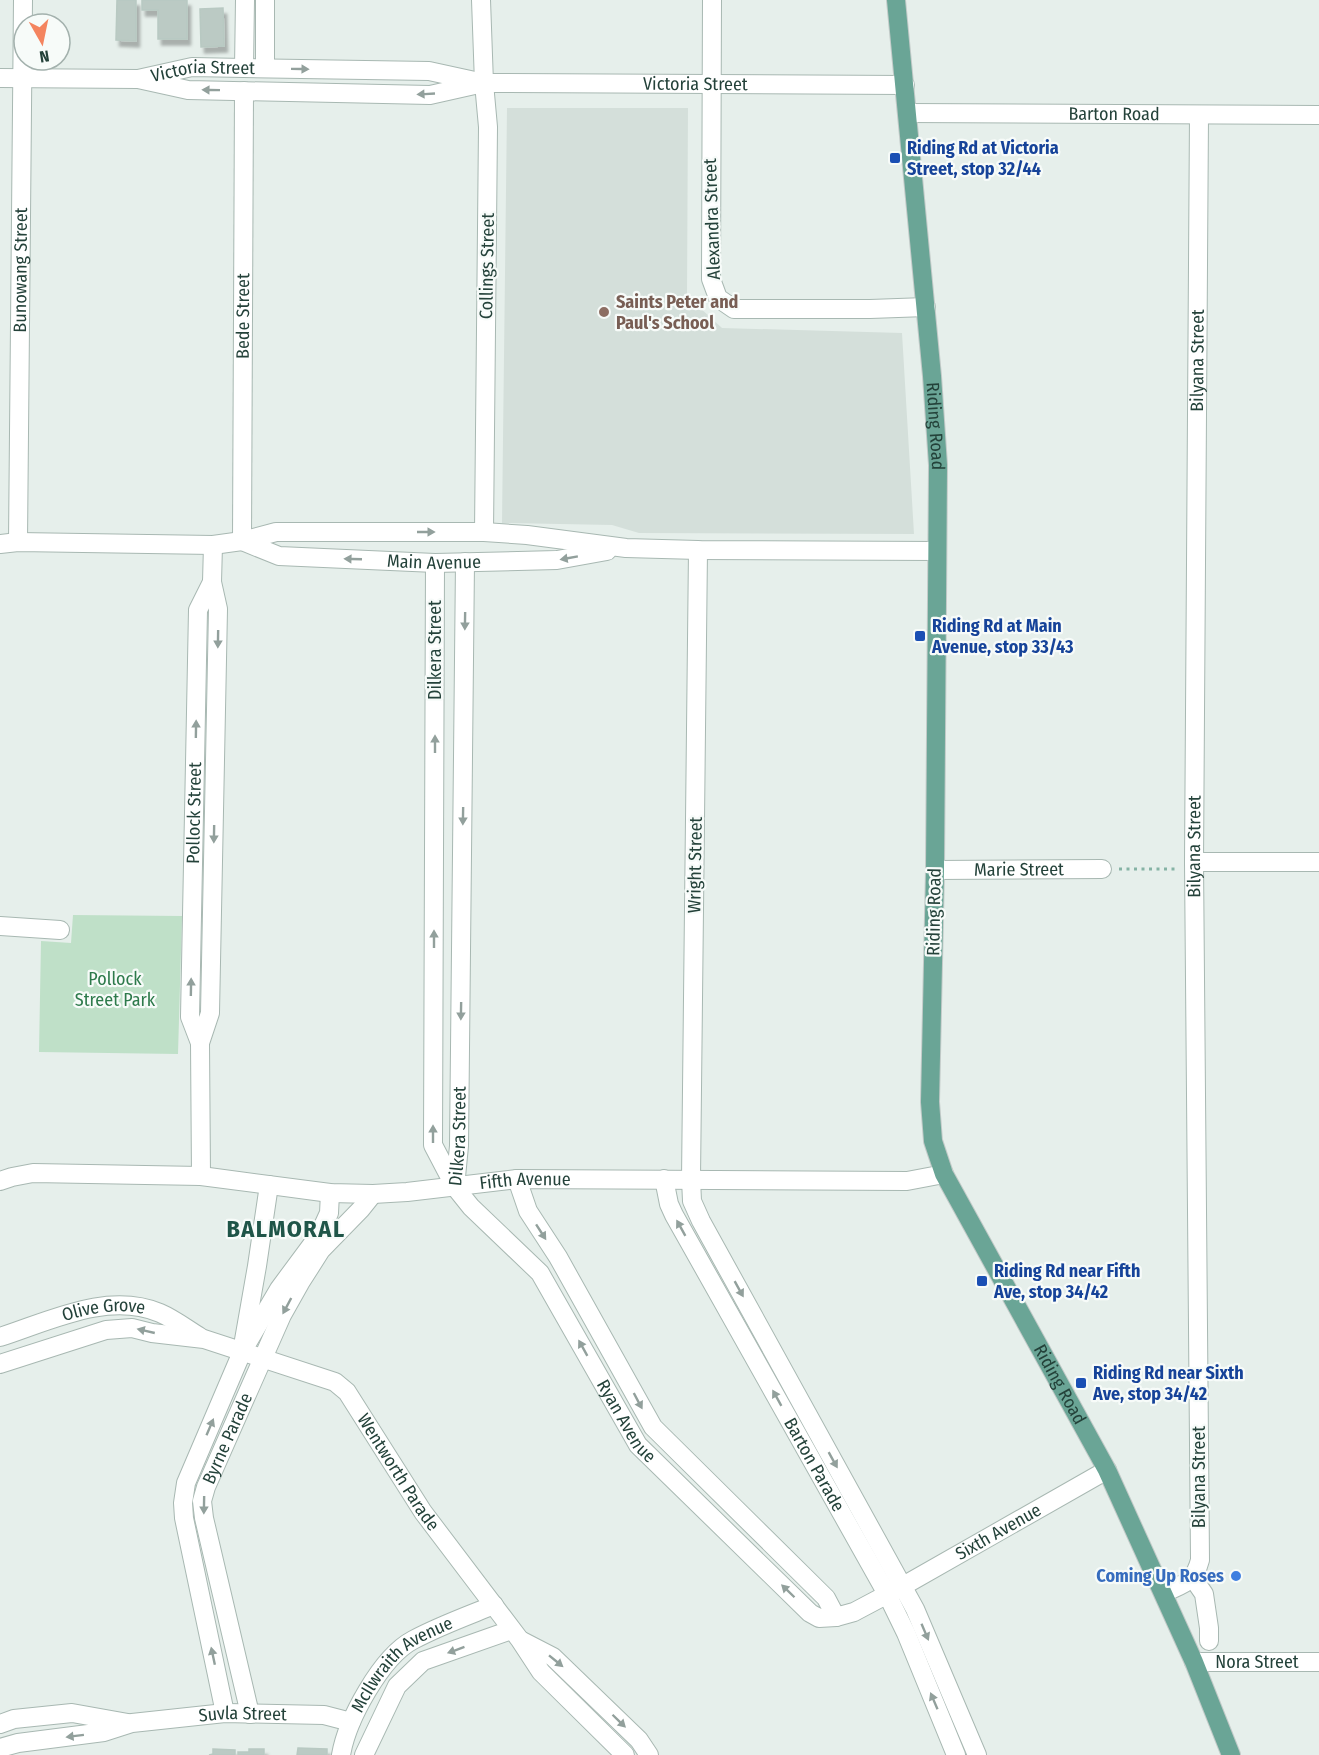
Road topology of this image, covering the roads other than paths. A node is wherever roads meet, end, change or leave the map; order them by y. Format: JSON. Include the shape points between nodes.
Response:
{"nodes":[{"id":1,"x":23,"y":0,"type":"edge"},
{"id":2,"x":244,"y":0,"type":"edge"},
{"id":3,"x":265,"y":0,"type":"edge"},
{"id":4,"x":481,"y":0,"type":"edge"},
{"id":5,"x":712,"y":0,"type":"edge"},
{"id":6,"x":896,"y":0,"type":"edge"},
{"id":7,"x":244,"y":68,"type":"junction"},
{"id":8,"x":265,"y":68,"type":"junction"},
{"id":9,"x":0,"y":78,"type":"edge"},
{"id":10,"x":22,"y":78,"type":"junction"},
{"id":11,"x":138,"y":79,"type":"junction"},
{"id":12,"x":484,"y":83,"type":"junction"},
{"id":13,"x":711,"y":85,"type":"junction"},
{"id":14,"x":905,"y":85,"type":"junction"},
{"id":15,"x":244,"y":91,"type":"junction"},
{"id":16,"x":908,"y":113,"type":"junction"},
{"id":17,"x":1199,"y":115,"type":"junction"},
{"id":18,"x":1319,"y":115,"type":"edge"},
{"id":19,"x":926,"y":307,"type":"junction"},
{"id":20,"x":484,"y":532,"type":"junction"},
{"id":21,"x":242,"y":541,"type":"junction"},
{"id":22,"x":9,"y":543,"type":"edge"},
{"id":23,"x":213,"y":544,"type":"junction"},
{"id":24,"x":626,"y":548,"type":"junction"},
{"id":25,"x":698,"y":550,"type":"junction"},
{"id":26,"x":937,"y":551,"type":"junction"},
{"id":27,"x":435,"y":562,"type":"junction"},
{"id":28,"x":465,"y":562,"type":"junction"},
{"id":29,"x":1194,"y":862,"type":"junction"},
{"id":30,"x":1319,"y":862,"type":"edge"},
{"id":31,"x":1102,"y":869,"type":"road end"},
{"id":32,"x":934,"y":870,"type":"junction"},
{"id":33,"x":0,"y":926,"type":"edge"},
{"id":34,"x":60,"y":930,"type":"dead end"},
{"id":35,"x":944,"y":1174,"type":"junction"},
{"id":36,"x":201,"y":1176,"type":"junction"},
{"id":37,"x":517,"y":1179,"type":"junction"},
{"id":38,"x":664,"y":1179,"type":"junction"},
{"id":39,"x":691,"y":1179,"type":"junction"},
{"id":40,"x":0,"y":1181,"type":"edge"},
{"id":41,"x":268,"y":1185,"type":"junction"},
{"id":42,"x":455,"y":1187,"type":"junction"},
{"id":43,"x":330,"y":1192,"type":"junction"},
{"id":44,"x":373,"y":1194,"type":"junction"},
{"id":45,"x":0,"y":1337,"type":"edge"},
{"id":46,"x":204,"y":1339,"type":"junction"},
{"id":47,"x":242,"y":1352,"type":"junction"},
{"id":48,"x":263,"y":1360,"type":"junction"},
{"id":49,"x":0,"y":1364,"type":"edge"},
{"id":50,"x":1107,"y":1470,"type":"junction"},
{"id":51,"x":1193,"y":1578,"type":"junction"},
{"id":52,"x":895,"y":1590,"type":"junction"},
{"id":53,"x":1164,"y":1593,"type":"junction"},
{"id":54,"x":494,"y":1605,"type":"junction"},
{"id":55,"x":836,"y":1617,"type":"junction"},
{"id":56,"x":516,"y":1635,"type":"junction"},
{"id":57,"x":1209,"y":1641,"type":"dead end"},
{"id":58,"x":1194,"y":1662,"type":"junction"},
{"id":59,"x":1319,"y":1662,"type":"edge"},
{"id":60,"x":225,"y":1713,"type":"junction"},
{"id":61,"x":250,"y":1714,"type":"junction"},
{"id":62,"x":351,"y":1722,"type":"junction"},
{"id":63,"x":132,"y":1723,"type":"junction"},
{"id":64,"x":0,"y":1724,"type":"edge"},
{"id":65,"x":0,"y":1748,"type":"edge"},
{"id":66,"x":341,"y":1755,"type":"edge"},
{"id":67,"x":364,"y":1755,"type":"edge"},
{"id":68,"x":625,"y":1755,"type":"edge"},
{"id":69,"x":649,"y":1755,"type":"edge"},
{"id":70,"x":956,"y":1755,"type":"edge"},
{"id":71,"x":977,"y":1755,"type":"edge"},
{"id":72,"x":1232,"y":1755,"type":"edge"}],
"edges":[{"from":1,"to":10,"type":"street","name":"Bunowang Street"},
{"from":2,"to":7,"type":"street"},
{"from":3,"to":8,"type":"street"},
{"from":4,"to":12,"type":"street","name":"Collings Street"},
{"from":5,"to":13,"type":"street","name":"Alexandra Street"},
{"from":6,"to":14,"type":"main road","name":"Riding Road"},
{"from":7,"to":8,"type":"street","name":"Victoria Street"},
{"from":7,"to":11,"type":"street","name":"Victoria Street","via":[[192,67]]},
{"from":8,"to":12,"type":"street","name":"Victoria Street","one_way":true,"via":[[429,71]]},
{"from":9,"to":10,"type":"street","name":"Victoria Street"},
{"from":10,"to":11,"type":"street","name":"Victoria Street"},
{"from":10,"to":22,"type":"street","name":"Bunowang Street"},
{"from":15,"to":11,"type":"street","name":"Victoria Street","one_way":true,"via":[[188,90]]},
{"from":12,"to":13,"type":"street","name":"Victoria Street"},
{"from":12,"to":15,"type":"street","name":"Victoria Street","one_way":true,"via":[[430,95]]},
{"from":12,"to":20,"type":"street","name":"Collings Street","via":[[488,127]]},
{"from":13,"to":14,"type":"street","name":"Victoria Street"},
{"from":13,"to":19,"type":"street","name":"Alexandra Street","via":[[711,279],[718,298],[734,309]]},
{"from":14,"to":16,"type":"main road","name":"Riding Road"},
{"from":15,"to":21,"type":"street","name":"Bede Street"},
{"from":16,"to":17,"type":"street","name":"Barton Road"},
{"from":16,"to":19,"type":"main road","name":"Riding Road"},
{"from":17,"to":18,"type":"street","name":"Barton Road"},
{"from":17,"to":29,"type":"street","name":"Bilyana Street"},
{"from":19,"to":26,"type":"main road","name":"Riding Road","via":[[938,465]]},
{"from":21,"to":20,"type":"street","name":"Main Avenue","one_way":true,"via":[[276,532]]},
{"from":20,"to":24,"type":"street","name":"Main Avenue"},
{"from":21,"to":23,"type":"street","name":"Main Avenue"},
{"from":27,"to":21,"type":"street","name":"Main Avenue","one_way":true,"via":[[279,556]]},
{"from":22,"to":23,"type":"street","name":"Main Avenue"},
{"from":23,"to":36,"type":"street","name":"Pollock Street","via":[[212,582],[218,609],[210,1013],[200,1043]]},
{"from":24,"to":25,"type":"street","name":"Main Avenue"},
{"from":24,"to":28,"type":"street","name":"Main Avenue","one_way":true,"via":[[556,560]]},
{"from":25,"to":26,"type":"street","name":"Main Avenue"},
{"from":25,"to":39,"type":"street","name":"Wright Street"},
{"from":26,"to":32,"type":"main road","name":"Riding Road"},
{"from":27,"to":28,"type":"street","name":"Main Avenue"},
{"from":42,"to":27,"type":"street","name":"Dilkera Street","one_way":true,"via":[[433,1145]]},
{"from":28,"to":42,"type":"street","name":"Dilkera Street","one_way":true,"via":[[459,1146]]},
{"from":29,"to":30,"type":"street"},
{"from":29,"to":51,"type":"street","name":"Bilyana Street","via":[[1200,1560]]},
{"from":31,"to":32,"type":"street","name":"Marie Street"},
{"from":32,"to":35,"type":"main road","name":"Riding Road","via":[[930,1102],[933,1141]]},
{"from":33,"to":34,"type":"street"},
{"from":35,"to":39,"type":"street","name":"Fifth Avenue","via":[[907,1181]]},
{"from":35,"to":50,"type":"main road","name":"Riding Road"},
{"from":36,"to":40,"type":"street","name":"Fifth Avenue","via":[[33,1173]]},
{"from":36,"to":41,"type":"street","name":"Fifth Avenue"},
{"from":37,"to":38,"type":"street","name":"Fifth Avenue"},
{"from":37,"to":42,"type":"street","name":"Fifth Avenue"},
{"from":37,"to":55,"type":"street","name":"Ryan Avenue","one_way":true,"via":[[528,1211],[653,1427],[826,1598]]},
{"from":38,"to":39,"type":"street","name":"Fifth Avenue"},
{"from":52,"to":38,"type":"street","name":"Barton Parade","one_way":true,"via":[[674,1215]]},
{"from":39,"to":52,"type":"street","name":"Barton Parade","one_way":true,"via":[[692,1201],[701,1221]]},
{"from":41,"to":43,"type":"street","name":"Fifth Avenue"},
{"from":41,"to":47,"type":"street","name":"Byrne Parade"},
{"from":42,"to":44,"type":"street","name":"Fifth Avenue"},
{"from":55,"to":42,"type":"street","name":"Ryan Avenue","one_way":true,"via":[[819,1618],[810,1613],[638,1445],[540,1273]]},
{"from":43,"to":44,"type":"street","name":"Fifth Avenue"},
{"from":43,"to":47,"type":"street","name":"Byrne Parade","via":[[329,1213],[319,1235],[279,1289]]},
{"from":44,"to":48,"type":"street","name":"Byrne Parade","one_way":true,"via":[[321,1250],[282,1315]]},
{"from":45,"to":46,"type":"street","name":"Olive Grove","via":[[93,1307],[117,1305],[162,1313]]},
{"from":46,"to":47,"type":"street","name":"Olive Grove"},
{"from":46,"to":49,"type":"street","name":"Olive Grove","one_way":true,"via":[[132,1328],[106,1329]]},
{"from":47,"to":48,"type":"street","name":"Wentworth Parade"},
{"from":60,"to":47,"type":"street","name":"Byrne Parade","one_way":true,"via":[[183,1503],[186,1483]]},
{"from":48,"to":54,"type":"street","name":"Wentworth Parade","via":[[335,1382],[347,1392],[423,1512]]},
{"from":48,"to":61,"type":"street","name":"Byrne Parade","one_way":true,"via":[[202,1502]]},
{"from":50,"to":52,"type":"street","name":"Sixth Avenue"},
{"from":50,"to":53,"type":"main road","name":"Riding Road"},
{"from":51,"to":53,"type":"street"},
{"from":51,"to":57,"type":"street","via":[[1204,1594]]},
{"from":52,"to":55,"type":"street"},
{"from":70,"to":52,"type":"street","name":"Barton Parade","one_way":true,"via":[[906,1633]]},
{"from":52,"to":71,"type":"street","name":"Barton Parade","one_way":true,"via":[[915,1609]]},
{"from":53,"to":58,"type":"main road","name":"Riding Road"},
{"from":54,"to":56,"type":"street","name":"Wentworth Parade"},
{"from":54,"to":62,"type":"street","name":"McIlwraith Avenue","via":[[411,1641],[374,1680]]},
{"from":56,"to":67,"type":"street","name":"McIlwraith Avenue","one_way":true,"via":[[423,1661],[396,1686]]},
{"from":56,"to":68,"type":"street","name":"Wentworth Parade","via":[[541,1672]]},
{"from":56,"to":69,"type":"street","name":"Wentworth Parade","one_way":true,"via":[[553,1657],[639,1740]]},
{"from":58,"to":59,"type":"street","name":"Nora Street"},
{"from":58,"to":72,"type":"main road","name":"Riding Road"},
{"from":60,"to":61,"type":"street","name":"Suvla Street"},
{"from":60,"to":63,"type":"street","name":"Suvla Street"},
{"from":61,"to":62,"type":"street","name":"Suvla Street","via":[[324,1715]]},
{"from":62,"to":66,"type":"street","name":"McIlwraith Avenue"},
{"from":63,"to":64,"type":"street","name":"Suvla Street","via":[[72,1713]]},
{"from":63,"to":65,"type":"street","name":"Suvla Street","one_way":true,"via":[[104,1732]]}]}
